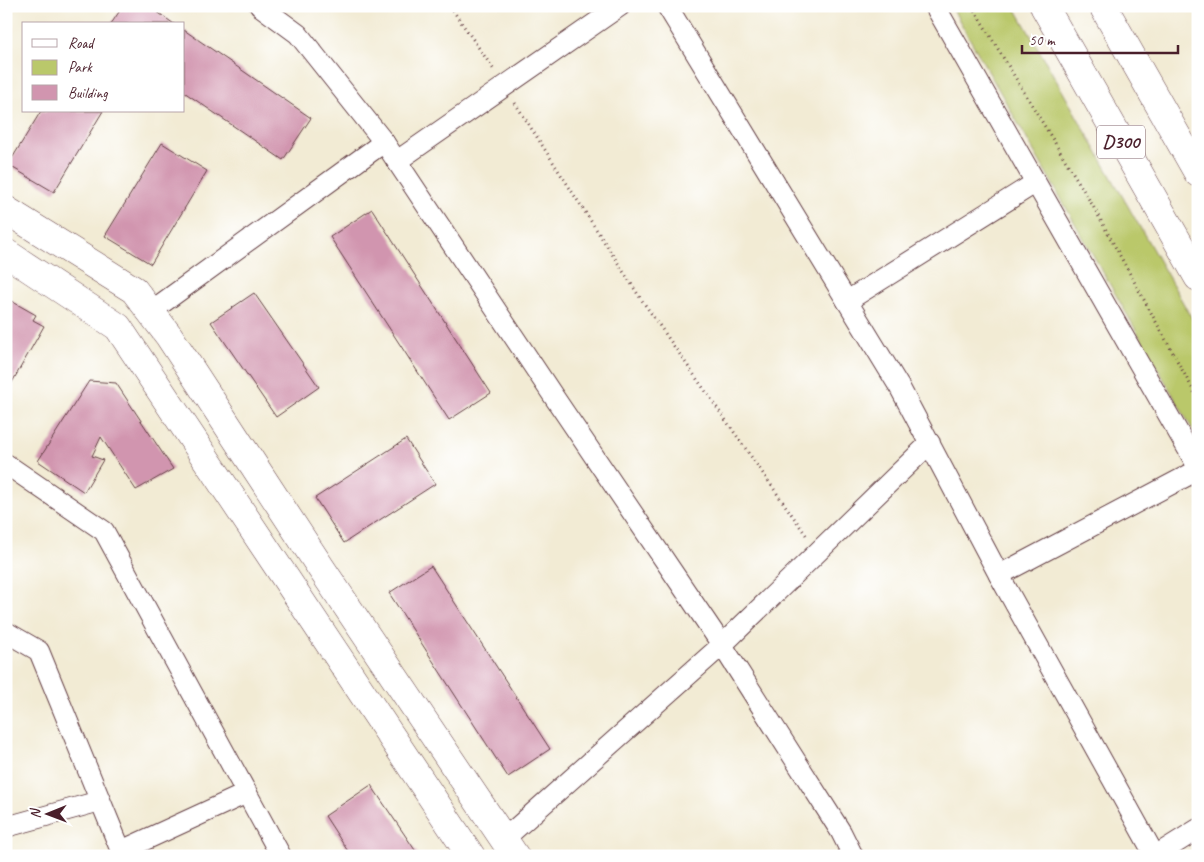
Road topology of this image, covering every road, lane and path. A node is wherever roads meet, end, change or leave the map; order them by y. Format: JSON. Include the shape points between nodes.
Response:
{"nodes":[{"id":1,"x":260,"y":6,"type":"edge"},
{"id":2,"x":450,"y":6,"type":"edge"},
{"id":3,"x":620,"y":6,"type":"edge"},
{"id":4,"x":667,"y":6,"type":"edge"},
{"id":5,"x":935,"y":6,"type":"edge"},
{"id":6,"x":972,"y":6,"type":"edge"},
{"id":7,"x":1044,"y":6,"type":"edge"},
{"id":8,"x":1103,"y":6,"type":"edge"},
{"id":9,"x":505,"y":86,"type":"junction"},
{"id":10,"x":384,"y":142,"type":"junction"},
{"id":11,"x":397,"y":161,"type":"junction"},
{"id":12,"x":1198,"y":173,"type":"edge"},
{"id":13,"x":1035,"y":183,"type":"junction"},
{"id":14,"x":6,"y":210,"type":"edge"},
{"id":15,"x":6,"y":253,"type":"edge"},
{"id":16,"x":1198,"y":277,"type":"edge"},
{"id":17,"x":847,"y":301,"type":"junction"},
{"id":18,"x":150,"y":312,"type":"junction"},
{"id":19,"x":1198,"y":399,"type":"edge"},
{"id":20,"x":930,"y":442,"type":"junction"},
{"id":21,"x":7,"y":466,"type":"edge"},
{"id":22,"x":1198,"y":468,"type":"edge"},
{"id":23,"x":818,"y":552,"type":"junction"},
{"id":24,"x":999,"y":575,"type":"junction"},
{"id":25,"x":6,"y":632,"type":"edge"},
{"id":26,"x":722,"y":645,"type":"junction"},
{"id":27,"x":247,"y":793,"type":"junction"},
{"id":28,"x":100,"y":801,"type":"junction"},
{"id":29,"x":6,"y":827,"type":"edge"},
{"id":30,"x":1198,"y":830,"type":"edge"},
{"id":31,"x":510,"y":847,"type":"edge"},
{"id":32,"x":122,"y":853,"type":"edge"},
{"id":33,"x":281,"y":856,"type":"edge"},
{"id":34,"x":471,"y":856,"type":"edge"},
{"id":35,"x":853,"y":856,"type":"edge"},
{"id":36,"x":1155,"y":856,"type":"edge"}],
"edges":[{"from":1,"to":10,"type":"street","via":[[298,34]]},
{"from":2,"to":9,"type":"path"},
{"from":3,"to":9,"type":"street"},
{"from":4,"to":17,"type":"street"},
{"from":5,"to":13,"type":"street"},
{"from":6,"to":19,"type":"path","via":[[1093,206]]},
{"from":7,"to":16,"type":"main road","number":"D300"},
{"from":8,"to":12,"type":"main road","number":"D300"},
{"from":9,"to":11,"type":"street"},
{"from":9,"to":23,"type":"path","via":[[640,298]]},
{"from":10,"to":11,"type":"street"},
{"from":10,"to":18,"type":"street"},
{"from":11,"to":26,"type":"street"},
{"from":13,"to":17,"type":"street"},
{"from":13,"to":22,"type":"street"},
{"from":14,"to":18,"type":"main road","via":[[134,290]]},
{"from":15,"to":34,"type":"main road","via":[[118,327]]},
{"from":17,"to":20,"type":"street"},
{"from":18,"to":31,"type":"main road"},
{"from":20,"to":23,"type":"street"},
{"from":20,"to":24,"type":"street"},
{"from":21,"to":27,"type":"street","via":[[104,531]]},
{"from":22,"to":24,"type":"street"},
{"from":23,"to":26,"type":"street"},
{"from":24,"to":36,"type":"street"},
{"from":25,"to":28,"type":"street","via":[[39,651]]},
{"from":26,"to":31,"type":"street"},
{"from":26,"to":35,"type":"street"},
{"from":27,"to":32,"type":"street"},
{"from":27,"to":33,"type":"street"},
{"from":28,"to":29,"type":"street"},
{"from":28,"to":32,"type":"street"},
{"from":30,"to":36,"type":"street"}]}
